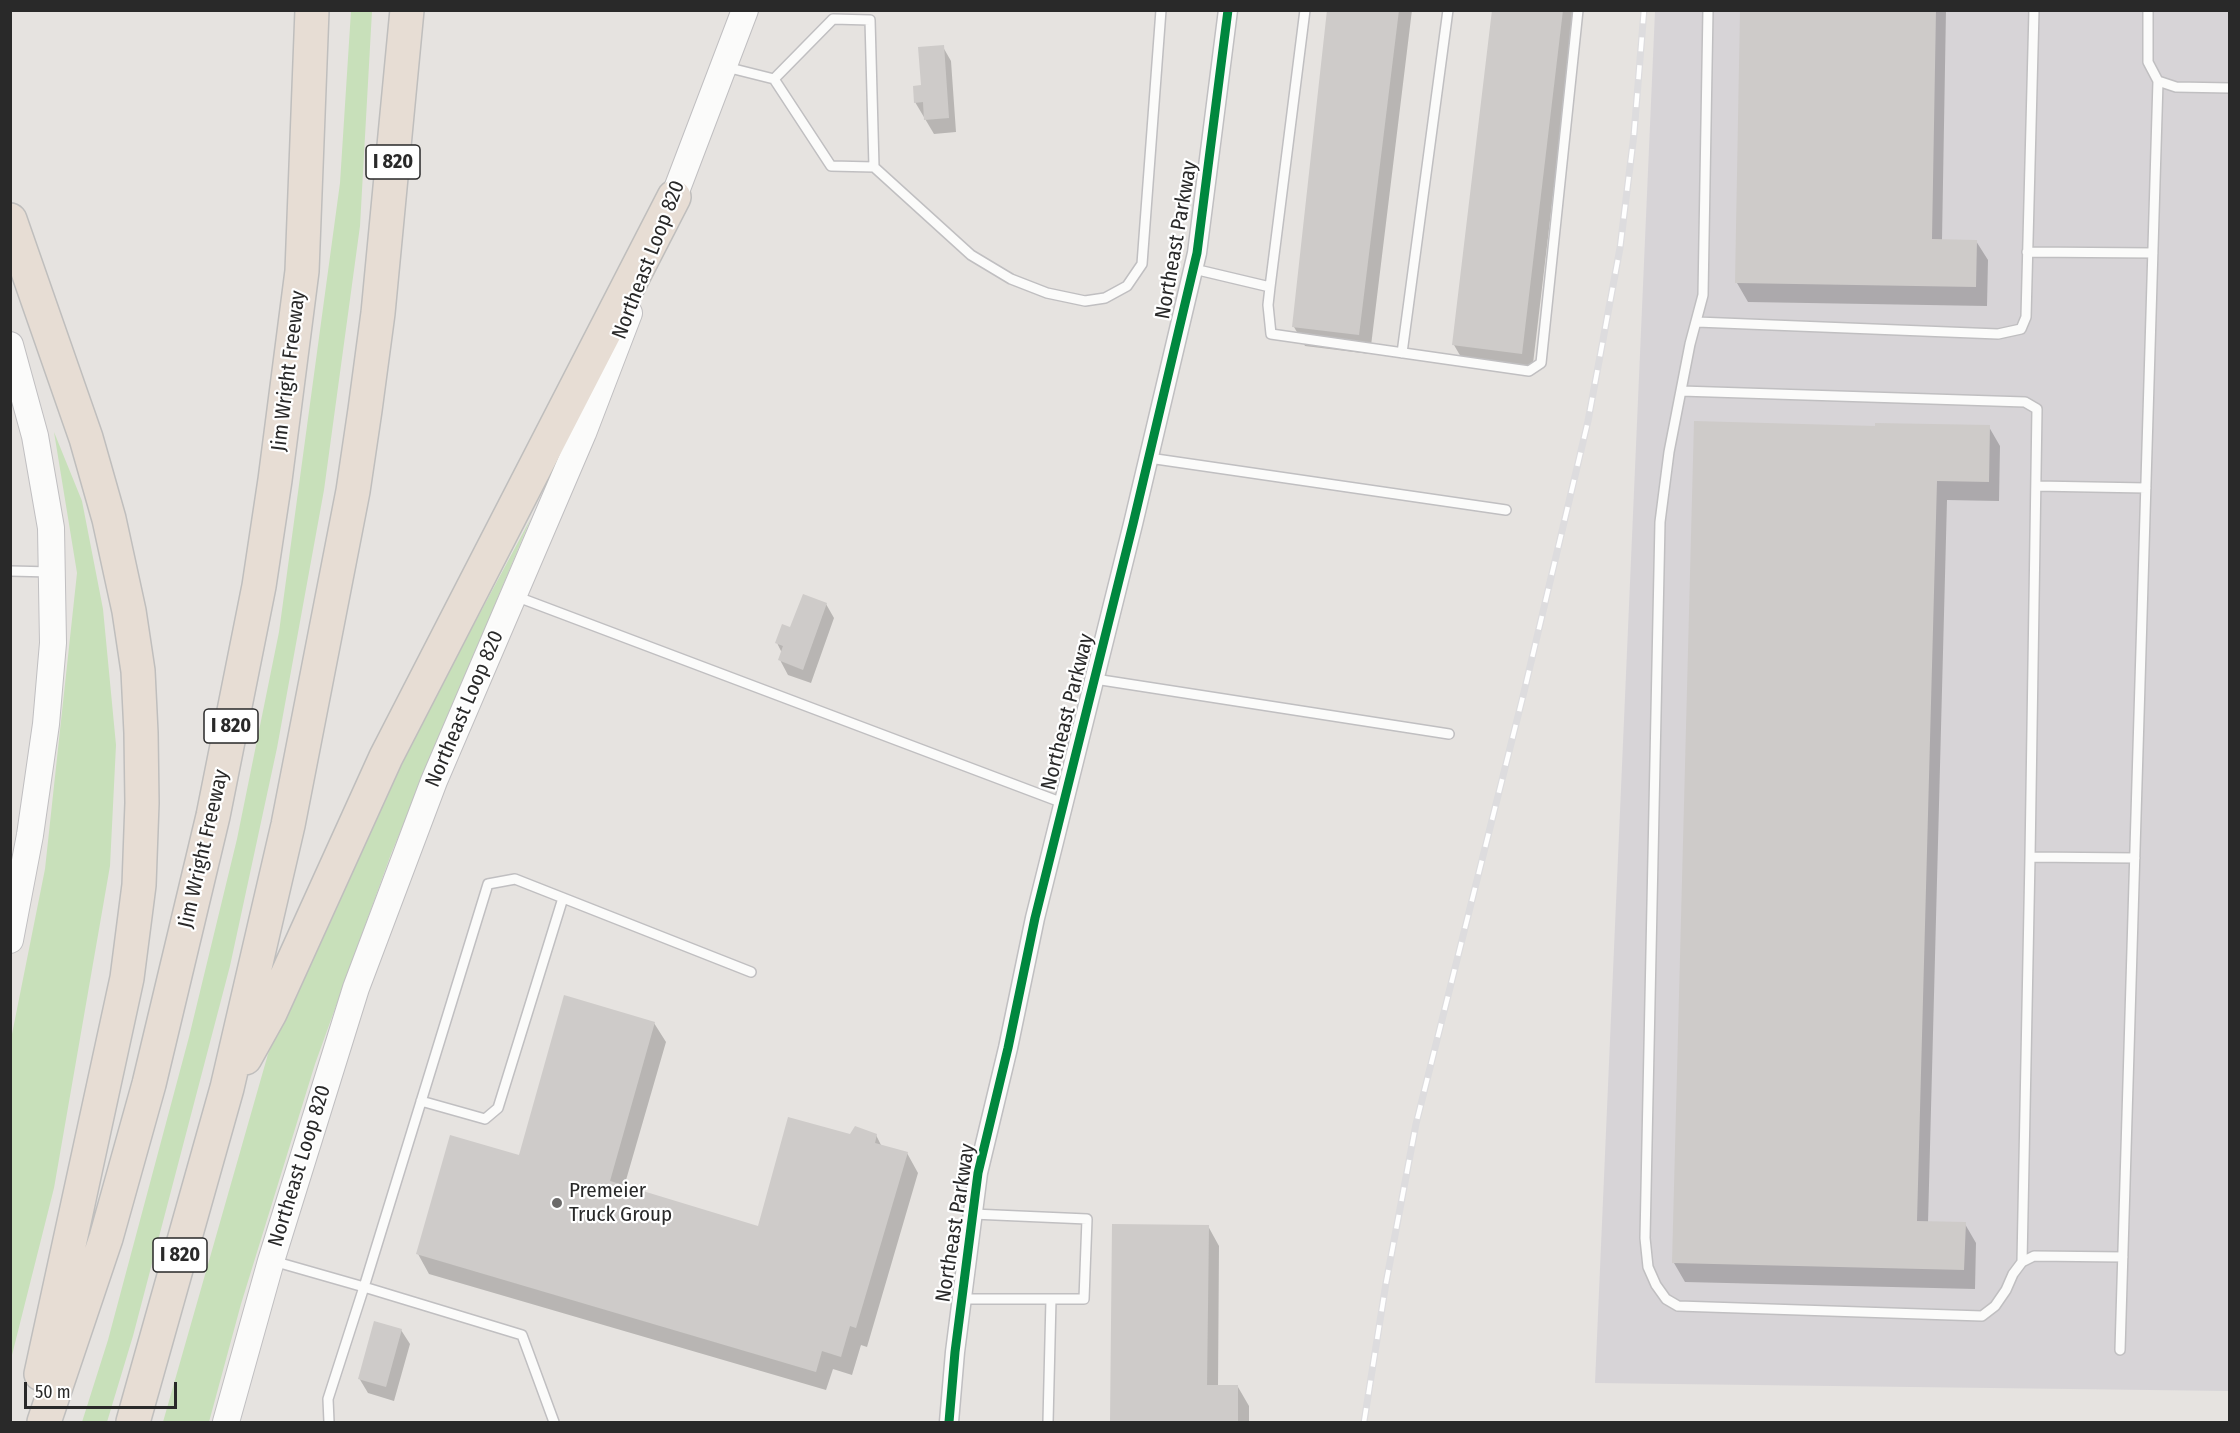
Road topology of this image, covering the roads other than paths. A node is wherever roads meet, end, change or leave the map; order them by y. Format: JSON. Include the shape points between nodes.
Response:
{"nodes":[{"id":1,"x":312,"y":10,"type":"edge"},
{"id":2,"x":408,"y":10,"type":"edge"},
{"id":3,"x":745,"y":10,"type":"edge"},
{"id":4,"x":1161,"y":10,"type":"edge"},
{"id":5,"x":1228,"y":10,"type":"edge"},
{"id":6,"x":1305,"y":10,"type":"edge"},
{"id":7,"x":1448,"y":10,"type":"edge"},
{"id":8,"x":1578,"y":10,"type":"edge"},
{"id":9,"x":1708,"y":10,"type":"edge"},
{"id":10,"x":2034,"y":10,"type":"edge"},
{"id":11,"x":2148,"y":10,"type":"edge"},
{"id":12,"x":724,"y":67,"type":"junction"},
{"id":13,"x":774,"y":79,"type":"junction"},
{"id":14,"x":2158,"y":81,"type":"junction"},
{"id":15,"x":2229,"y":88,"type":"edge"},
{"id":16,"x":874,"y":167,"type":"junction"},
{"id":17,"x":674,"y":196,"type":"junction"},
{"id":18,"x":10,"y":220,"type":"edge"},
{"id":19,"x":2027,"y":252,"type":"junction"},
{"id":20,"x":2153,"y":253,"type":"junction"},
{"id":21,"x":1194,"y":269,"type":"junction"},
{"id":22,"x":1270,"y":287,"type":"junction"},
{"id":23,"x":1697,"y":322,"type":"junction"},
{"id":24,"x":10,"y":345,"type":"edge"},
{"id":25,"x":1402,"y":353,"type":"junction"},
{"id":26,"x":1681,"y":391,"type":"junction"},
{"id":27,"x":1149,"y":458,"type":"junction"},
{"id":28,"x":2036,"y":486,"type":"junction"},
{"id":29,"x":2146,"y":488,"type":"junction"},
{"id":30,"x":1506,"y":510,"type":"dead end"},
{"id":31,"x":10,"y":571,"type":"edge"},
{"id":32,"x":53,"y":572,"type":"junction"},
{"id":33,"x":513,"y":595,"type":"junction"},
{"id":34,"x":1095,"y":679,"type":"junction"},
{"id":35,"x":1449,"y":734,"type":"dead end"},
{"id":36,"x":1064,"y":803,"type":"junction"},
{"id":37,"x":2030,"y":857,"type":"junction"},
{"id":38,"x":2135,"y":858,"type":"junction"},
{"id":39,"x":563,"y":898,"type":"junction"},
{"id":40,"x":10,"y":940,"type":"edge"},
{"id":41,"x":751,"y":972,"type":"dead end"},
{"id":42,"x":227,"y":1088,"type":"junction"},
{"id":43,"x":421,"y":1101,"type":"junction"},
{"id":44,"x":973,"y":1214,"type":"junction"},
{"id":45,"x":2123,"y":1257,"type":"junction"},
{"id":46,"x":271,"y":1261,"type":"junction"},
{"id":47,"x":2022,"y":1262,"type":"junction"},
{"id":48,"x":364,"y":1287,"type":"junction"},
{"id":49,"x":962,"y":1299,"type":"junction"},
{"id":50,"x":1051,"y":1299,"type":"junction"},
{"id":51,"x":2120,"y":1350,"type":"dead end"},
{"id":52,"x":36,"y":1422,"type":"edge"},
{"id":53,"x":45,"y":1422,"type":"edge"},
{"id":54,"x":133,"y":1422,"type":"edge"},
{"id":55,"x":226,"y":1422,"type":"edge"},
{"id":56,"x":329,"y":1422,"type":"edge"},
{"id":57,"x":554,"y":1422,"type":"edge"},
{"id":58,"x":949,"y":1422,"type":"edge"},
{"id":59,"x":1048,"y":1422,"type":"edge"}],
"edges":[{"from":1,"to":53,"type":"highway","name":"Jim Wright Freeway","number":"I 820","via":[[302,271],[259,586],[213,816],[149,1084],[106,1239]]},
{"from":2,"to":42,"type":"highway","number":"I 820","via":[[378,313],[353,491],[288,825]]},
{"from":3,"to":12,"type":"main road","name":"Northeast Loop 820"},
{"from":4,"to":16,"type":"lane","via":[[1142,264],[1126,286],[1105,298],[1085,301],[1011,279],[971,255]]},
{"from":5,"to":21,"type":"street","name":"Northeast Parkway"},
{"from":6,"to":22,"type":"lane"},
{"from":7,"to":25,"type":"lane"},
{"from":8,"to":25,"type":"lane","via":[[1540,363],[1529,371]]},
{"from":9,"to":23,"type":"lane","via":[[1703,295]]},
{"from":10,"to":19,"type":"lane"},
{"from":11,"to":14,"type":"lane","via":[[2148,62]]},
{"from":12,"to":13,"type":"lane"},
{"from":12,"to":17,"type":"main road","name":"Northeast Loop 820"},
{"from":13,"to":16,"type":"lane","via":[[831,166]]},
{"from":13,"to":16,"type":"lane","via":[[833,19],[870,20]]},
{"from":14,"to":15,"type":"lane","via":[[2176,87]]},
{"from":14,"to":20,"type":"lane"},
{"from":17,"to":33,"type":"main road","name":"Northeast Loop 820","via":[[583,433]]},
{"from":17,"to":42,"type":"highway","via":[[386,757],[270,1013]]},
{"from":18,"to":52,"type":"highway","via":[[86,438],[109,519],[138,671],[141,733],[139,885],[127,978],[41,1373]]},
{"from":19,"to":20,"type":"lane"},
{"from":19,"to":23,"type":"lane","via":[[2026,317],[2021,329],[1998,334]]},
{"from":20,"to":29,"type":"lane"},
{"from":21,"to":22,"type":"lane"},
{"from":21,"to":27,"type":"street","name":"Northeast Parkway"},
{"from":22,"to":25,"type":"lane","via":[[1271,334]]},
{"from":23,"to":26,"type":"lane"},
{"from":24,"to":32,"type":"main road","via":[[35,436],[51,528]]},
{"from":26,"to":28,"type":"lane","via":[[2025,402],[2037,410]]},
{"from":26,"to":47,"type":"lane","via":[[1660,522],[1645,1238],[1648,1267],[1666,1299],[1678,1306],[1983,1316],[1995,1306]]},
{"from":27,"to":30,"type":"lane"},
{"from":27,"to":34,"type":"street","name":"Northeast Parkway"},
{"from":28,"to":29,"type":"lane"},
{"from":28,"to":37,"type":"lane"},
{"from":29,"to":38,"type":"lane"},
{"from":31,"to":32,"type":"lane"},
{"from":32,"to":40,"type":"main road","via":[[53,643],[46,724]]},
{"from":33,"to":36,"type":"lane"},
{"from":33,"to":46,"type":"main road","name":"Northeast Loop 820","via":[[434,781],[356,987]]},
{"from":34,"to":35,"type":"lane"},
{"from":34,"to":36,"type":"street","name":"Northeast Parkway"},
{"from":36,"to":44,"type":"street","name":"Northeast Parkway","via":[[978,1173]]},
{"from":37,"to":38,"type":"lane"},
{"from":37,"to":47,"type":"lane"},
{"from":38,"to":45,"type":"lane"},
{"from":39,"to":41,"type":"lane"},
{"from":39,"to":43,"type":"lane","via":[[498,1108],[485,1119]]},
{"from":39,"to":43,"type":"lane","via":[[515,879],[488,884]]},
{"from":42,"to":54,"type":"highway","number":"I 820"},
{"from":43,"to":48,"type":"lane"},
{"from":44,"to":49,"type":"street","name":"Northeast Parkway"},
{"from":44,"to":50,"type":"lane","via":[[1087,1219],[1084,1299]]},
{"from":45,"to":47,"type":"lane","via":[[2034,1256]]},
{"from":45,"to":51,"type":"lane"},
{"from":46,"to":48,"type":"lane"},
{"from":46,"to":55,"type":"main road","name":"Northeast Loop 820"},
{"from":48,"to":56,"type":"lane","via":[[328,1399]]},
{"from":48,"to":57,"type":"lane","via":[[522,1335]]},
{"from":49,"to":50,"type":"lane"},
{"from":49,"to":58,"type":"street","name":"Northeast Parkway"},
{"from":50,"to":59,"type":"lane"}]}
